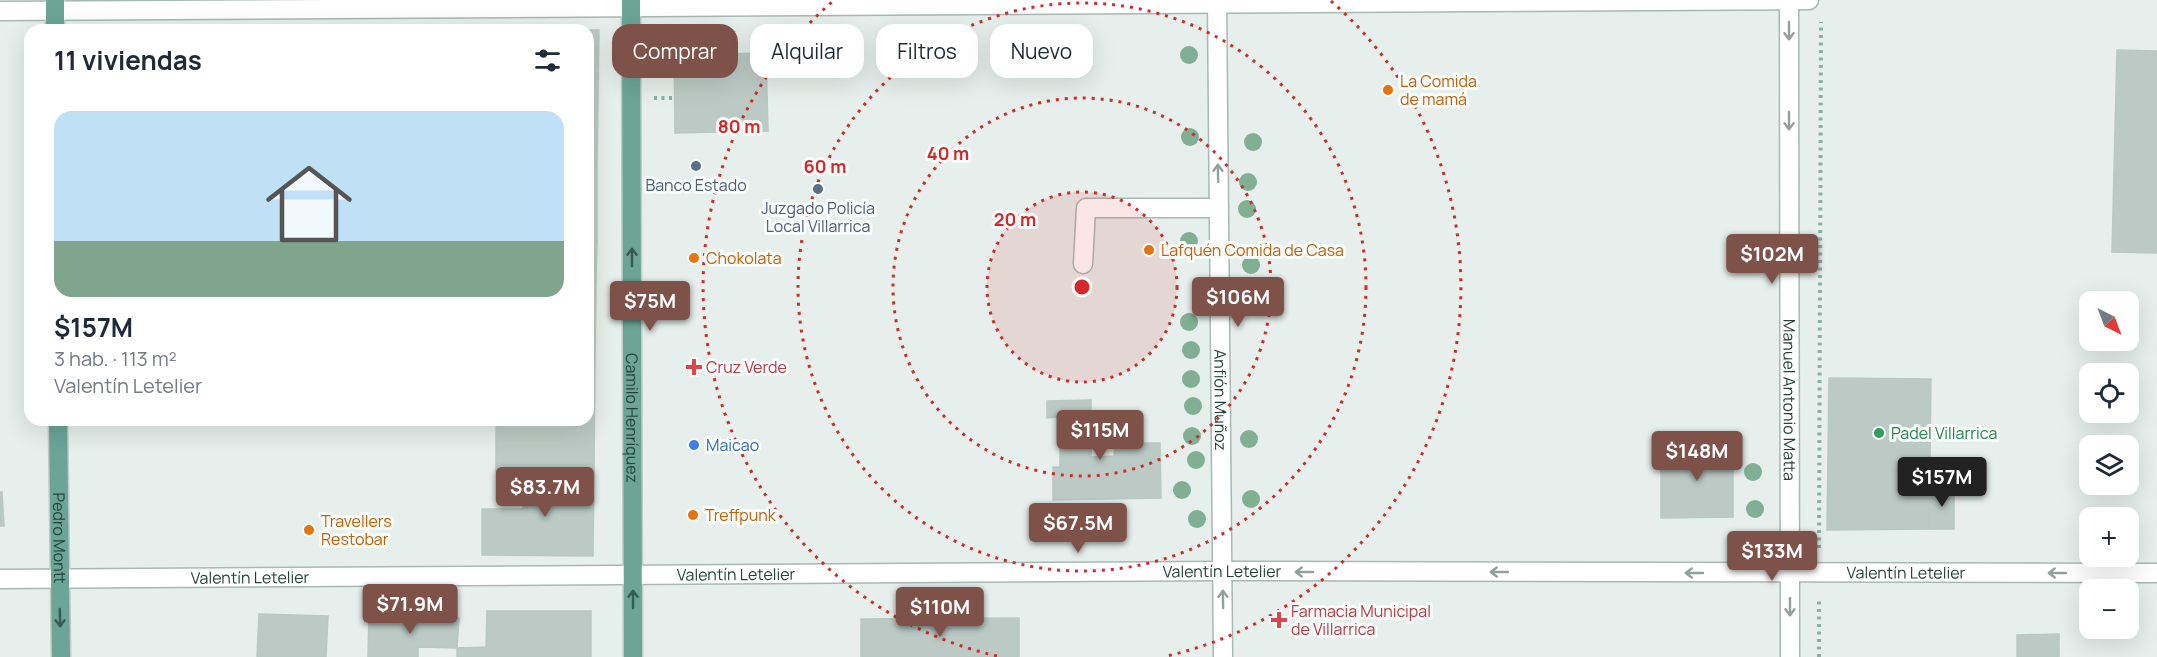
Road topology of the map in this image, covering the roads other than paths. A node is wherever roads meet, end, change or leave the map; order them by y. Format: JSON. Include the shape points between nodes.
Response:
{"nodes":[{"id":1,"x":1789,"y":0,"type":"edge"},
{"id":2,"x":1216,"y":2,"type":"edge"},
{"id":3,"x":631,"y":4,"type":"edge"},
{"id":4,"x":55,"y":5,"type":"edge"},
{"id":5,"x":1815,"y":6,"type":"edge"},
{"id":6,"x":0,"y":11,"type":"edge"},
{"id":7,"x":55,"y":24,"type":"edge"},
{"id":8,"x":1219,"y":208,"type":"junction"},
{"id":9,"x":1083,"y":264,"type":"dead end"},
{"id":10,"x":58,"y":426,"type":"edge"},
{"id":11,"x":1222,"y":571,"type":"junction"},
{"id":12,"x":1790,"y":573,"type":"junction"},
{"id":13,"x":2157,"y":573,"type":"edge"},
{"id":14,"x":633,"y":574,"type":"junction"},
{"id":15,"x":60,"y":578,"type":"junction"},
{"id":16,"x":0,"y":579,"type":"edge"},
{"id":17,"x":61,"y":657,"type":"edge"},
{"id":18,"x":633,"y":657,"type":"edge"},
{"id":19,"x":1223,"y":657,"type":"edge"},
{"id":20,"x":1790,"y":657,"type":"edge"}],
"edges":[{"from":1,"to":2,"type":"street"},
{"from":1,"to":5,"type":"street"},
{"from":1,"to":12,"type":"street","name":"Manuel Antonio Matta","one_way":true},
{"from":2,"to":3,"type":"street"},
{"from":8,"to":2,"type":"street","name":"Anfión Muñoz","one_way":true},
{"from":3,"to":4,"type":"street"},
{"from":14,"to":3,"type":"main road","name":"Camilo Henríquez","one_way":true},
{"from":4,"to":6,"type":"street"},
{"from":4,"to":7,"type":"main road"},
{"from":8,"to":9,"type":"street","via":[[1086,208]]},
{"from":8,"to":11,"type":"street","name":"Anfión Muñoz"},
{"from":10,"to":15,"type":"main road","name":"Pedro Montt"},
{"from":12,"to":11,"type":"street","name":"Valentín Letelier","one_way":true},
{"from":11,"to":14,"type":"street","name":"Valentín Letelier"},
{"from":19,"to":11,"type":"street","name":"Anfión Muñoz","one_way":true},
{"from":13,"to":12,"type":"street","name":"Valentín Letelier","one_way":true},
{"from":12,"to":20,"type":"street","name":"Manuel Antonio Matta","one_way":true},
{"from":14,"to":15,"type":"street","name":"Valentín Letelier"},
{"from":18,"to":14,"type":"main road","name":"Camilo Henríquez","one_way":true},
{"from":15,"to":16,"type":"street","name":"Valentín Letelier"},
{"from":15,"to":17,"type":"main road","name":"Pedro Montt","one_way":true}]}
